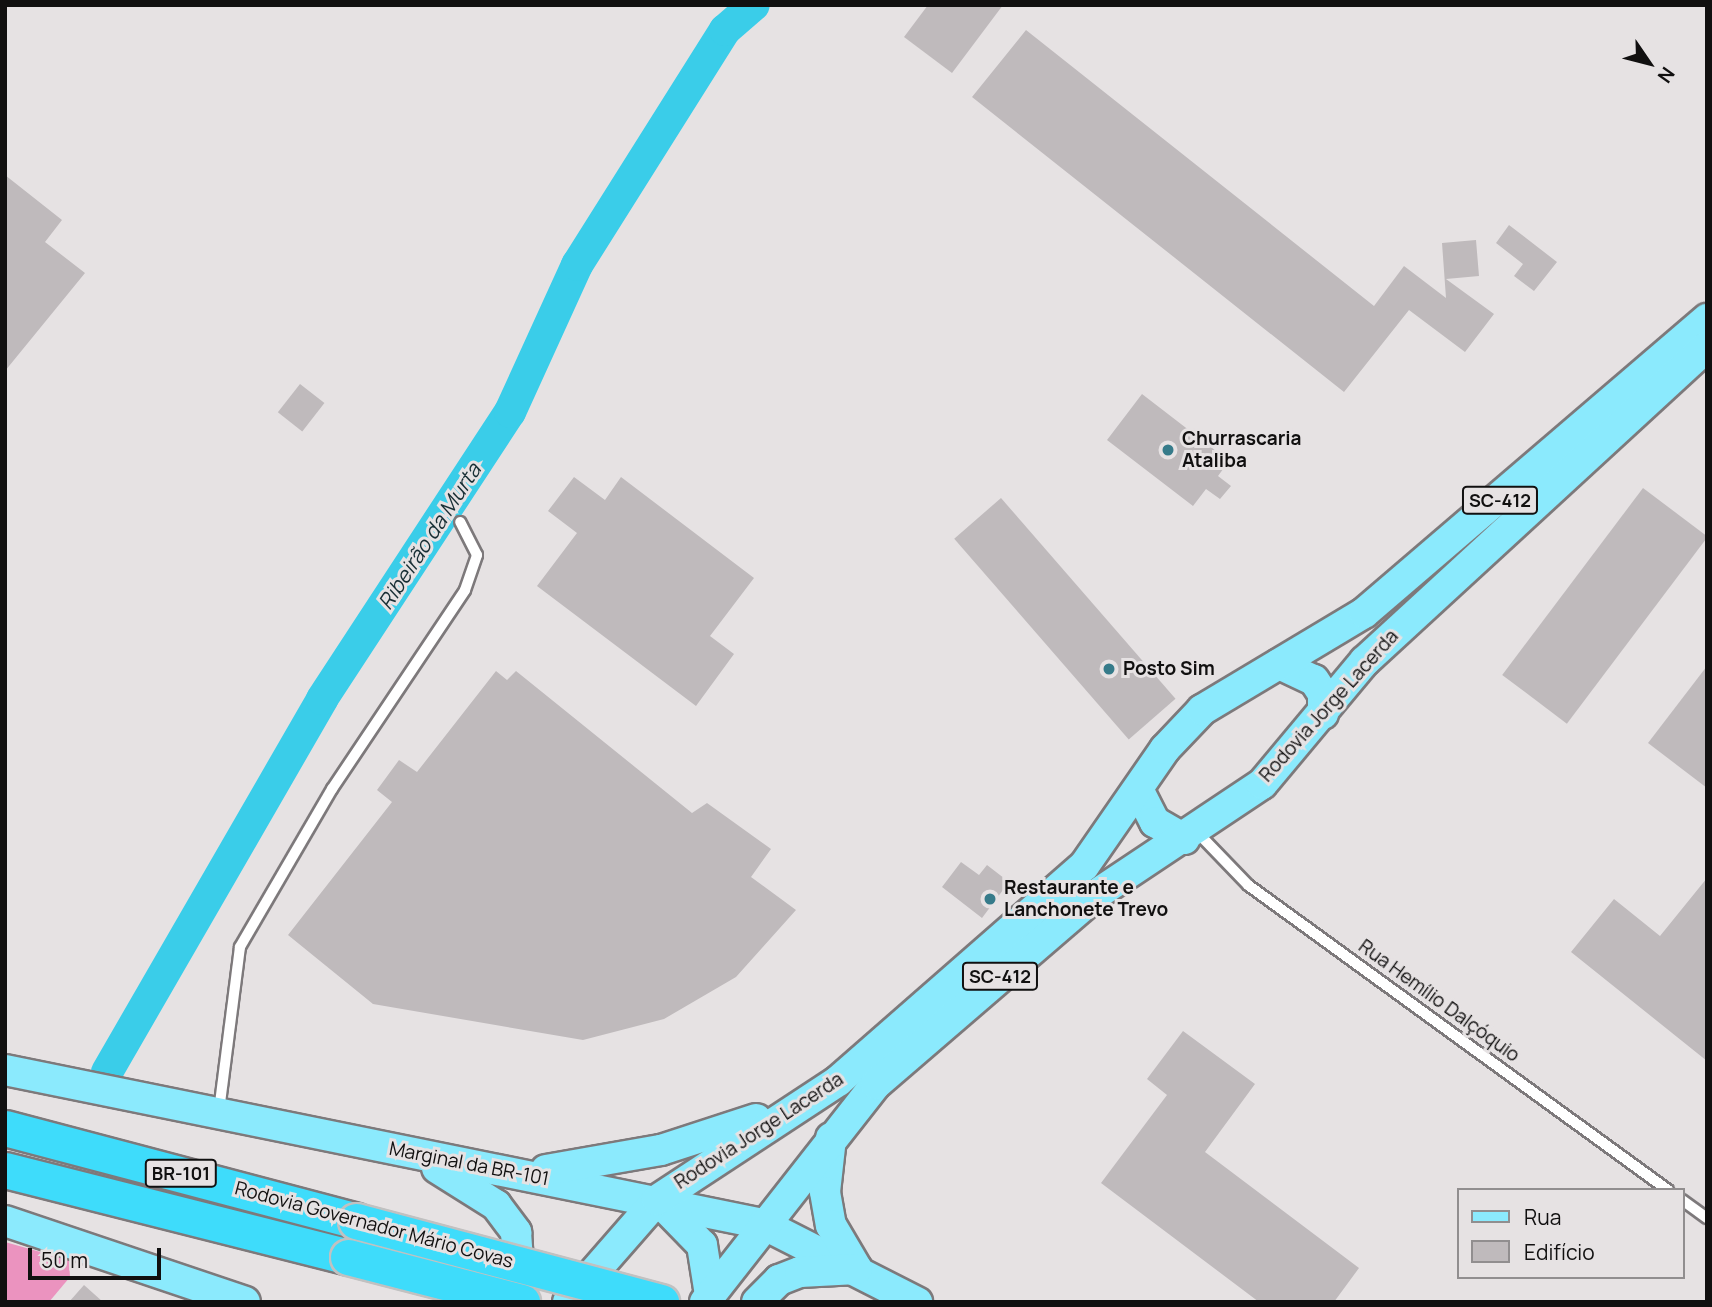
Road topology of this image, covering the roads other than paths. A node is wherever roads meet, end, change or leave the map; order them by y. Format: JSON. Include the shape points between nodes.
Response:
{"nodes":[{"id":1,"x":1707,"y":319,"type":"edge"},
{"id":2,"x":1707,"y":347,"type":"edge"},
{"id":3,"x":460,"y":522,"type":"dead end"},
{"id":4,"x":1279,"y":664,"type":"junction"},
{"id":5,"x":1323,"y":714,"type":"junction"},
{"id":6,"x":1139,"y":791,"type":"junction"},
{"id":7,"x":1191,"y":835,"type":"junction"},
{"id":8,"x":5,"y":1070,"type":"edge"},
{"id":9,"x":818,"y":1096,"type":"junction"},
{"id":10,"x":219,"y":1111,"type":"junction"},
{"id":11,"x":5,"y":1128,"type":"edge"},
{"id":12,"x":832,"y":1135,"type":"junction"},
{"id":13,"x":405,"y":1152,"type":"junction"},
{"id":14,"x":5,"y":1170,"type":"edge"},
{"id":15,"x":521,"y":1173,"type":"junction"},
{"id":16,"x":1665,"y":1188,"type":"edge"},
{"id":17,"x":657,"y":1200,"type":"junction"},
{"id":18,"x":1684,"y":1201,"type":"edge"},
{"id":19,"x":1707,"y":1218,"type":"edge"},
{"id":20,"x":5,"y":1221,"type":"edge"},
{"id":21,"x":763,"y":1224,"type":"junction"},
{"id":22,"x":857,"y":1269,"type":"junction"},
{"id":23,"x":708,"y":1299,"type":"edge"},
{"id":24,"x":244,"y":1302,"type":"edge"},
{"id":25,"x":508,"y":1302,"type":"edge"},
{"id":26,"x":522,"y":1302,"type":"edge"},
{"id":27,"x":568,"y":1302,"type":"edge"},
{"id":28,"x":661,"y":1302,"type":"edge"},
{"id":29,"x":757,"y":1302,"type":"edge"},
{"id":30,"x":917,"y":1302,"type":"edge"}],
"edges":[{"from":1,"to":4,"type":"main road","name":"Rodovia Jorge Lacerda","number":"SC-412","via":[[1387,595]]},
{"from":2,"to":5,"type":"main road","name":"Rodovia Jorge Lacerda","number":"SC-412","via":[[1446,583],[1365,661]]},
{"from":3,"to":10,"type":"lane","via":[[477,555],[465,590],[332,789],[240,947]]},
{"from":4,"to":5,"type":"main road","via":[[1314,680],[1323,694]]},
{"from":4,"to":6,"type":"main road","name":"Rodovia Jorge Lacerda","number":"SC-412","via":[[1202,710],[1165,750]]},
{"from":5,"to":7,"type":"main road","name":"Rodovia Jorge Lacerda","number":"SC-412","via":[[1269,777]]},
{"from":6,"to":7,"type":"main road","via":[[1154,822]]},
{"from":6,"to":9,"type":"main road","name":"Rodovia Jorge Lacerda","number":"SC-412","via":[[1084,866]]},
{"from":7,"to":12,"type":"main road","name":"Rodovia Jorge Lacerda","number":"SC-412","via":[[1075,911],[876,1084]]},
{"from":7,"to":16,"type":"lane","name":"Rua Hemílio Dalçóquio","via":[[1248,885]]},
{"from":8,"to":10,"type":"main road","name":"Marginal da BR-101"},
{"from":9,"to":15,"type":"main road","via":[[662,1150]]},
{"from":9,"to":17,"type":"main road","name":"Rodovia Jorge Lacerda","number":"SC-412"},
{"from":10,"to":13,"type":"main road","name":"Marginal da BR-101"},
{"from":11,"to":28,"type":"highway","name":"Rodovia Governador Mário Covas","number":"BR-101","bridge":true},
{"from":12,"to":21,"type":"main road","name":"Rodovia Jorge Lacerda","number":"SC-412"},
{"from":12,"to":22,"type":"main road","via":[[825,1192],[831,1225]]},
{"from":13,"to":15,"type":"main road","name":"Marginal da BR-101"},
{"from":13,"to":25,"type":"main road","via":[[472,1185],[516,1232],[518,1263]]},
{"from":14,"to":26,"type":"highway","name":"Rodovia Governador Mário Covas","number":"BR-101","bridge":true},
{"from":15,"to":17,"type":"main road","name":"Marginal da BR-101"},
{"from":17,"to":21,"type":"main road","name":"Marginal da BR-101"},
{"from":17,"to":23,"type":"main road","via":[[702,1245]]},
{"from":17,"to":27,"type":"main road","name":"Rodovia Jorge Lacerda"},
{"from":18,"to":19,"type":"lane"},
{"from":20,"to":24,"type":"main road"},
{"from":21,"to":22,"type":"main road","name":"Marginal da BR-101"},
{"from":21,"to":23,"type":"main road","name":"Rodovia Jorge Lacerda"},
{"from":22,"to":29,"type":"main road","via":[[800,1272],[779,1280]]},
{"from":22,"to":30,"type":"main road","name":"Marginal da BR-101"}]}
